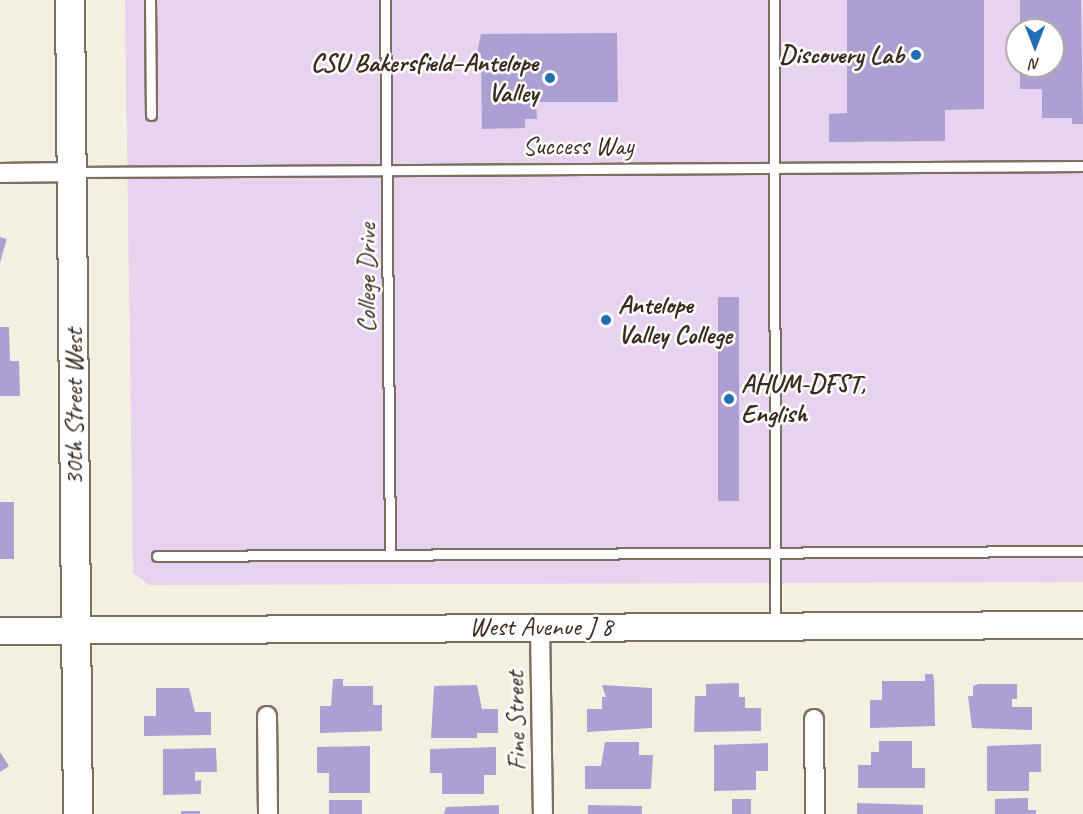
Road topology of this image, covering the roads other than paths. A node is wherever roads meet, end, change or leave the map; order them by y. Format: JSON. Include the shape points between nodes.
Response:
{"nodes":[{"id":1,"x":69,"y":0,"type":"edge"},
{"id":2,"x":150,"y":0,"type":"edge"},
{"id":3,"x":385,"y":0,"type":"edge"},
{"id":4,"x":774,"y":0,"type":"edge"},
{"id":5,"x":151,"y":116,"type":"dead end"},
{"id":6,"x":1083,"y":166,"type":"edge"},
{"id":7,"x":771,"y":167,"type":"junction"},
{"id":8,"x":387,"y":168,"type":"junction"},
{"id":9,"x":72,"y":172,"type":"junction"},
{"id":10,"x":0,"y":173,"type":"edge"},
{"id":11,"x":1083,"y":551,"type":"edge"},
{"id":12,"x":774,"y":553,"type":"junction"},
{"id":13,"x":390,"y":555,"type":"junction"},
{"id":14,"x":157,"y":556,"type":"dead end"},
{"id":15,"x":1083,"y":625,"type":"edge"},
{"id":16,"x":775,"y":626,"type":"junction"},
{"id":17,"x":540,"y":627,"type":"junction"},
{"id":18,"x":75,"y":630,"type":"junction"},
{"id":19,"x":0,"y":631,"type":"edge"},
{"id":20,"x":267,"y":716,"type":"dead end"},
{"id":21,"x":814,"y":719,"type":"dead end"},
{"id":22,"x":78,"y":814,"type":"edge"},
{"id":23,"x":268,"y":814,"type":"edge"},
{"id":24,"x":543,"y":814,"type":"edge"},
{"id":25,"x":815,"y":814,"type":"edge"}],
"edges":[{"from":1,"to":9,"type":"main road","name":"30th Street West"},
{"from":2,"to":5,"type":"lane"},
{"from":3,"to":8,"type":"lane","name":"College Drive"},
{"from":4,"to":7,"type":"lane"},
{"from":6,"to":7,"type":"lane","name":"Success Way"},
{"from":7,"to":8,"type":"lane","name":"Success Way"},
{"from":7,"to":12,"type":"lane"},
{"from":8,"to":9,"type":"lane","name":"Success Way"},
{"from":8,"to":13,"type":"lane","name":"College Drive"},
{"from":9,"to":10,"type":"street"},
{"from":9,"to":18,"type":"main road","name":"30th Street West"},
{"from":11,"to":12,"type":"lane"},
{"from":12,"to":13,"type":"lane"},
{"from":12,"to":16,"type":"lane"},
{"from":13,"to":14,"type":"lane"},
{"from":15,"to":16,"type":"street","name":"West Avenue J 8"},
{"from":16,"to":17,"type":"street","name":"West Avenue J 8"},
{"from":17,"to":18,"type":"street","name":"West Avenue J 8"},
{"from":17,"to":24,"type":"street","name":"Fine Street"},
{"from":18,"to":19,"type":"street","name":"West Avenue J 8"},
{"from":18,"to":22,"type":"main road","name":"30th Street West"},
{"from":20,"to":23,"type":"street"},
{"from":21,"to":25,"type":"street"}]}
